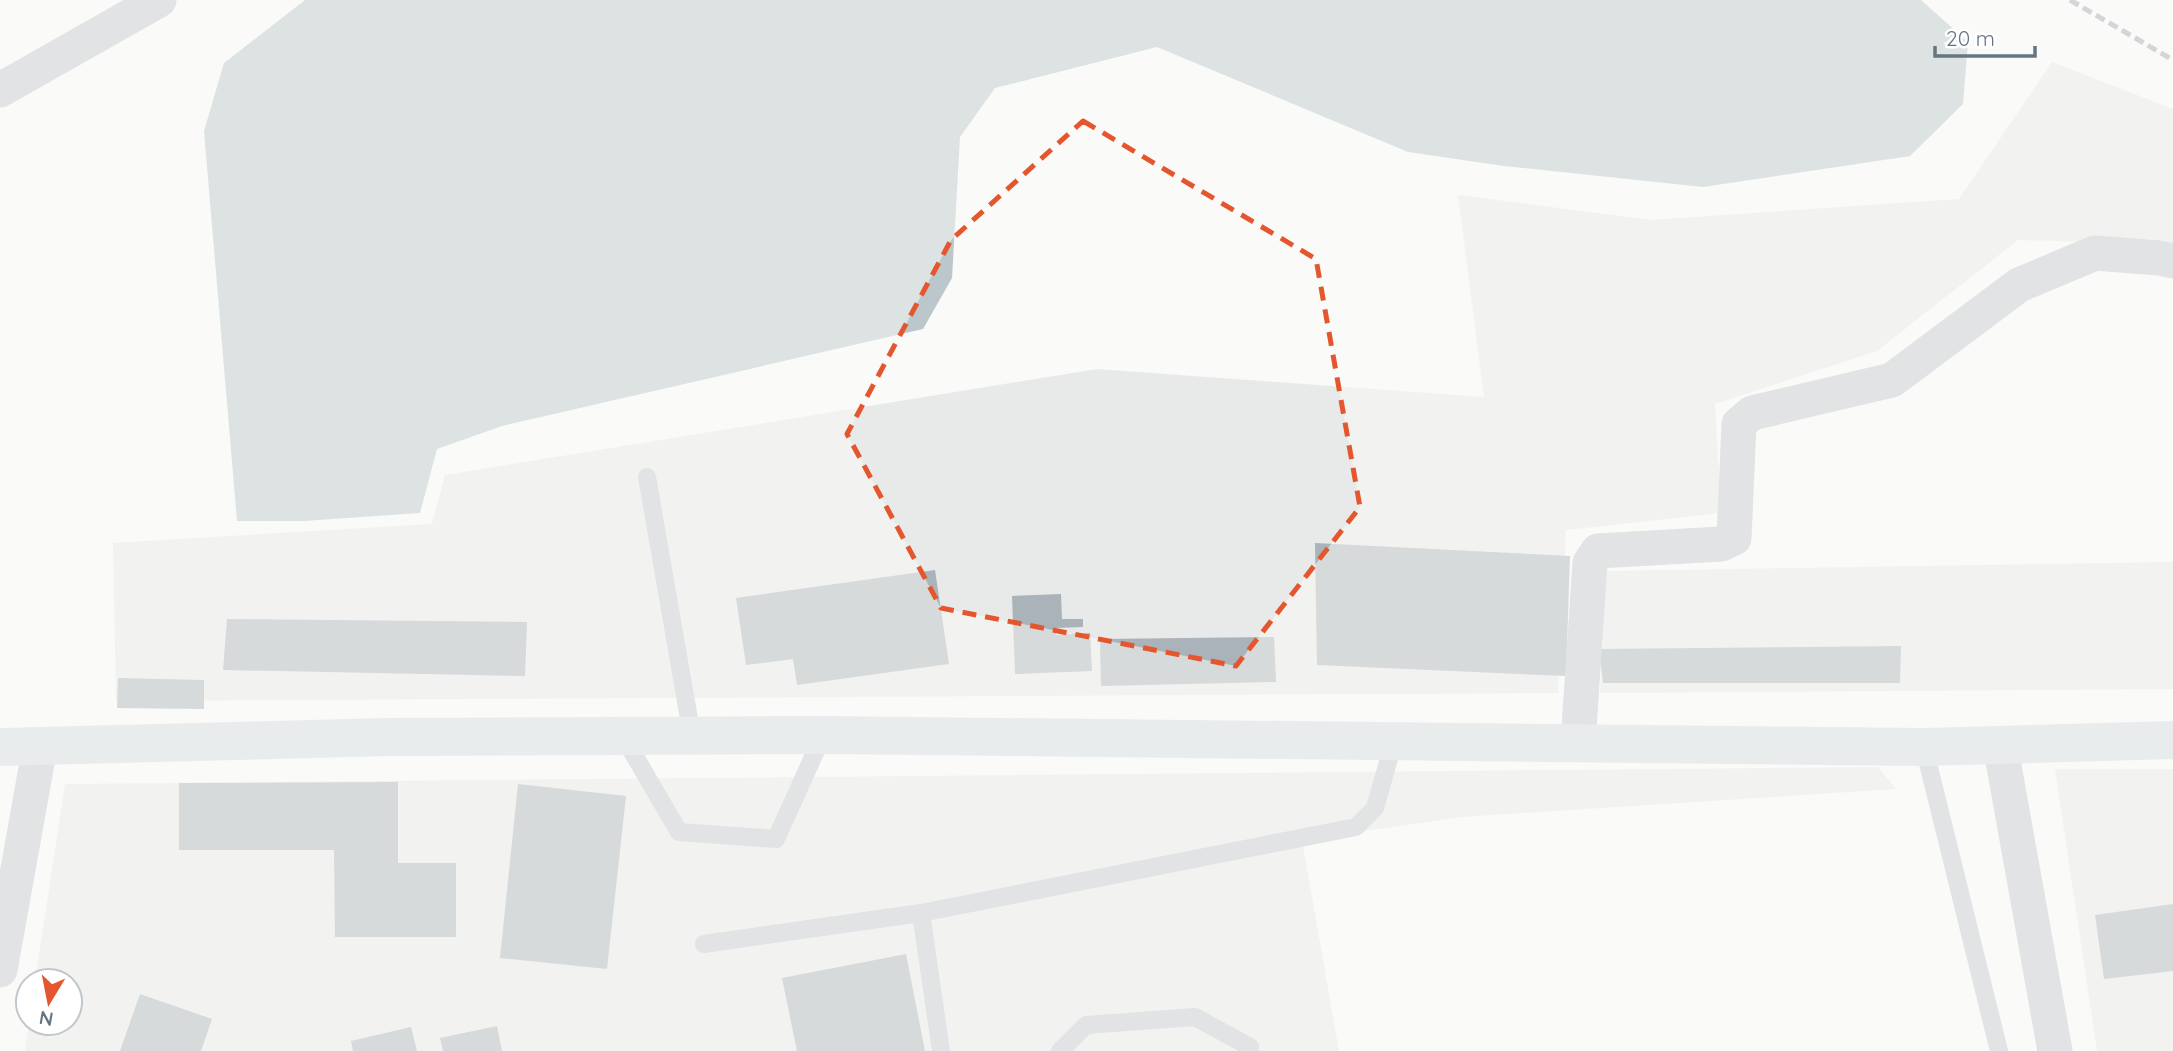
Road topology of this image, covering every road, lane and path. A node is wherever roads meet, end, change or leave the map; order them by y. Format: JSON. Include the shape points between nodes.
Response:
{"nodes":[{"id":1,"x":159,"y":0,"type":"edge"},
{"id":2,"x":0,"y":90,"type":"edge"},
{"id":3,"x":2173,"y":261,"type":"edge"},
{"id":4,"x":648,"y":477,"type":"dead end"},
{"id":5,"x":823,"y":735,"type":"junction"},
{"id":6,"x":623,"y":736,"type":"junction"},
{"id":7,"x":692,"y":736,"type":"junction"},
{"id":8,"x":2173,"y":740,"type":"edge"},
{"id":9,"x":1394,"y":741,"type":"junction"},
{"id":10,"x":1578,"y":743,"type":"junction"},
{"id":11,"x":2000,"y":744,"type":"junction"},
{"id":12,"x":40,"y":746,"type":"junction"},
{"id":13,"x":0,"y":747,"type":"edge"},
{"id":14,"x":1924,"y":747,"type":"junction"},
{"id":15,"x":921,"y":913,"type":"junction"},
{"id":16,"x":704,"y":944,"type":"dead end"},
{"id":17,"x":0,"y":970,"type":"edge"},
{"id":18,"x":941,"y":1051,"type":"edge"},
{"id":19,"x":1060,"y":1051,"type":"edge"},
{"id":20,"x":1251,"y":1051,"type":"edge"},
{"id":21,"x":1999,"y":1051,"type":"edge"},
{"id":22,"x":2054,"y":1051,"type":"edge"}],
"edges":[{"from":1,"to":2,"type":"street"},
{"from":3,"to":10,"type":"street","via":[[2095,253],[2019,285],[1892,380],[1752,413],[1739,424],[1734,538],[1721,544],[1598,551],[1590,563]]},
{"from":4,"to":7,"type":"lane"},
{"from":5,"to":6,"type":"lane","via":[[776,839],[679,832]]},
{"from":5,"to":7,"type":"main road"},
{"from":5,"to":9,"type":"main road"},
{"from":6,"to":7,"type":"main road"},
{"from":6,"to":12,"type":"main road"},
{"from":8,"to":11,"type":"main road"},
{"from":9,"to":10,"type":"main road"},
{"from":9,"to":15,"type":"lane","via":[[1375,808],[1356,827]]},
{"from":10,"to":14,"type":"main road"},
{"from":11,"to":14,"type":"main road"},
{"from":11,"to":22,"type":"street"},
{"from":12,"to":13,"type":"main road"},
{"from":12,"to":17,"type":"street"},
{"from":14,"to":21,"type":"lane"},
{"from":15,"to":16,"type":"lane"},
{"from":15,"to":18,"type":"lane"},
{"from":19,"to":20,"type":"lane","via":[[1086,1026],[1195,1017]]}]}
